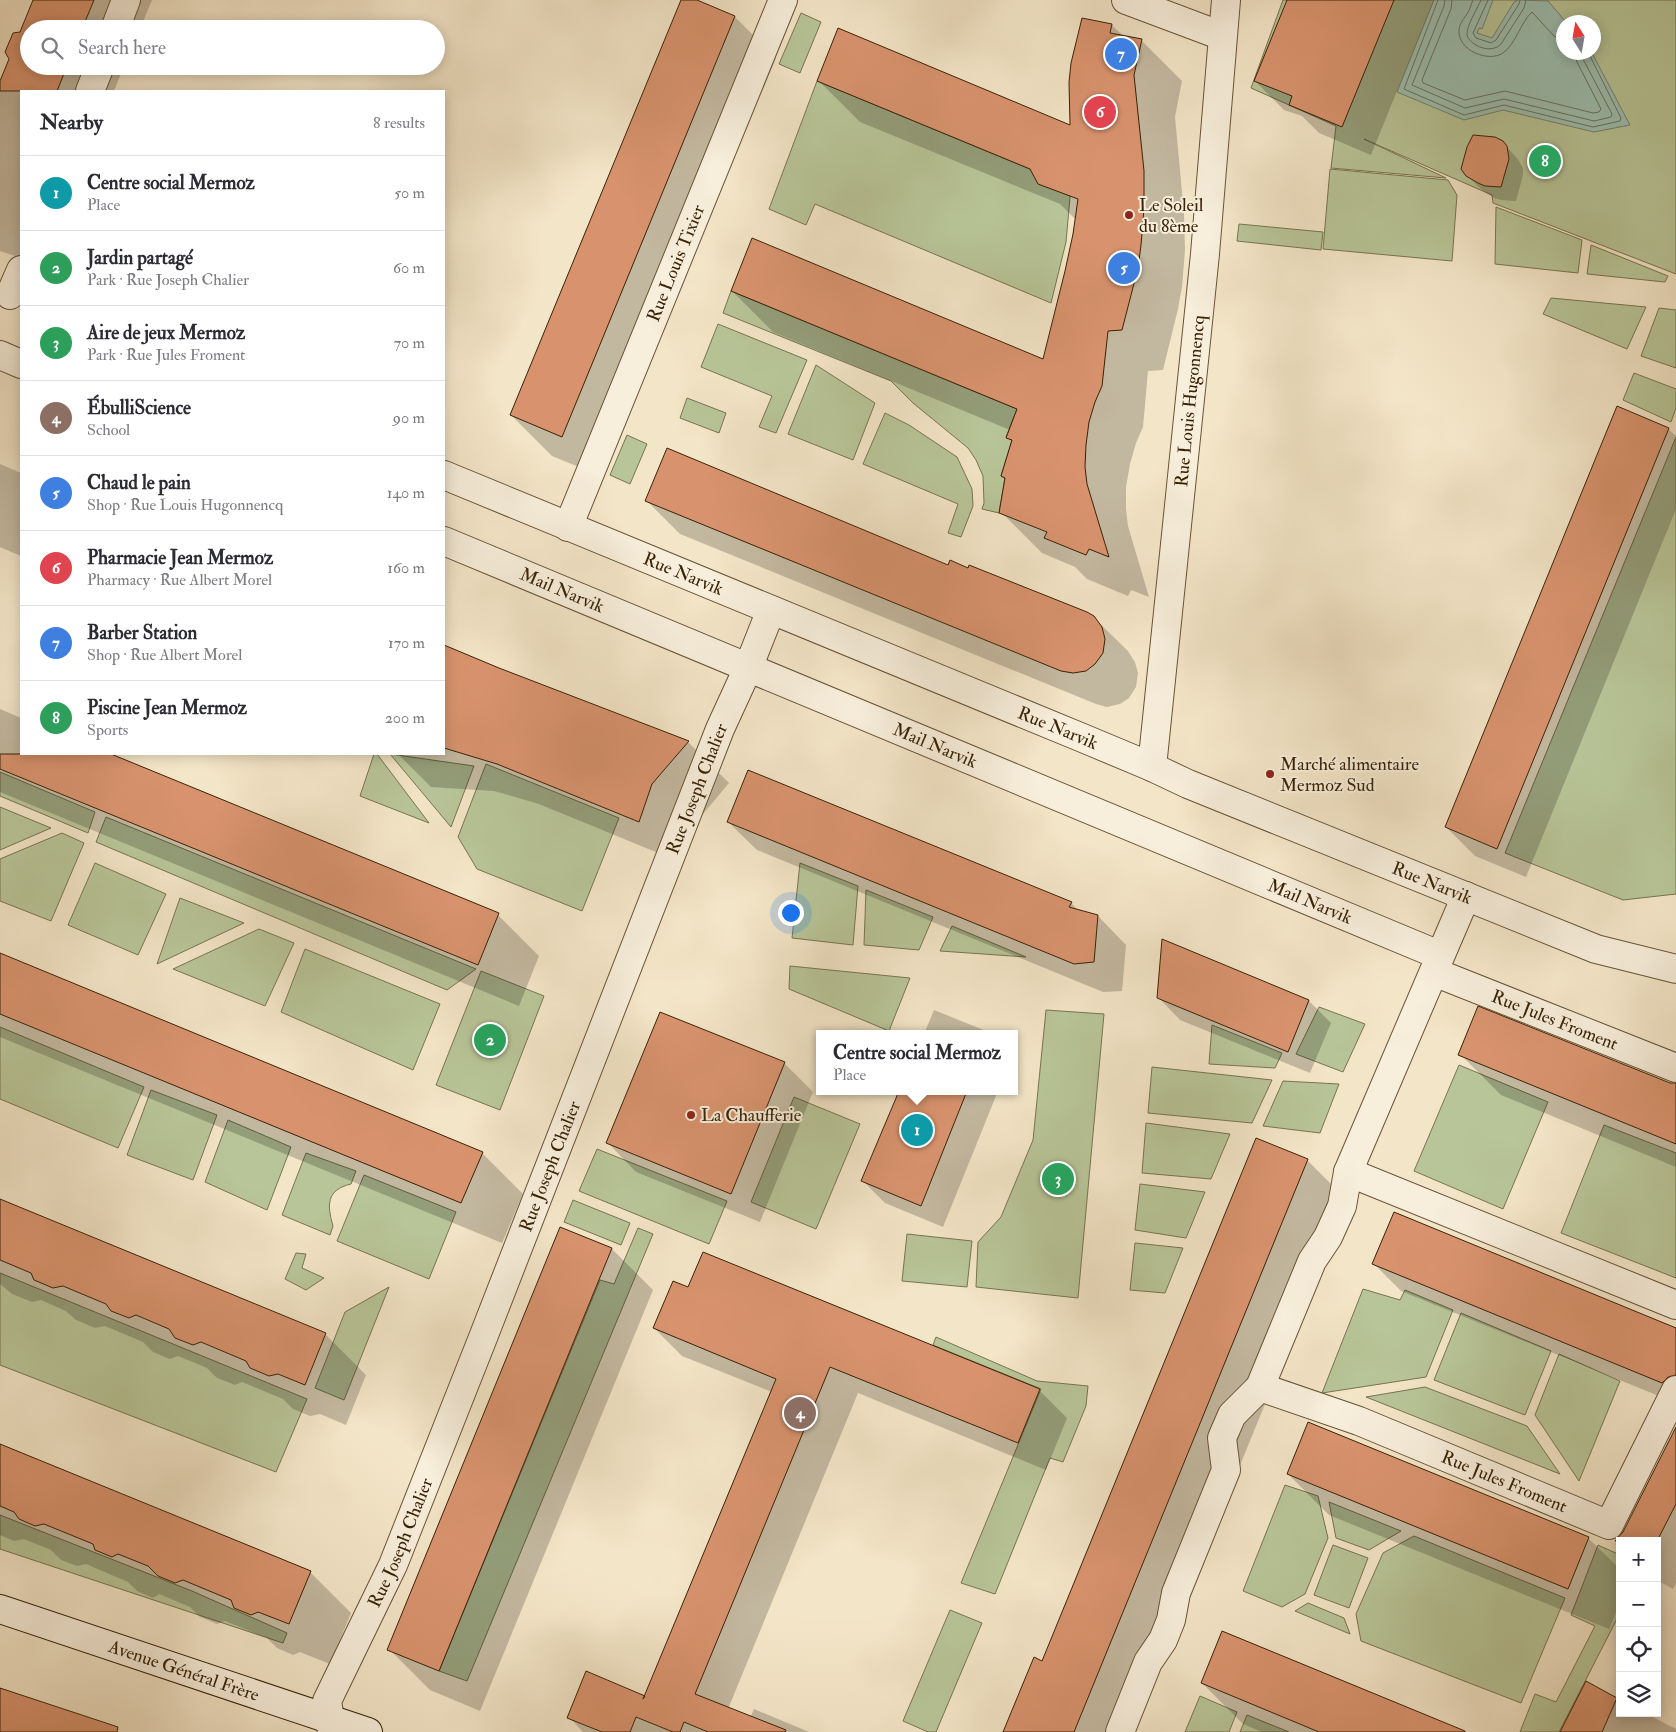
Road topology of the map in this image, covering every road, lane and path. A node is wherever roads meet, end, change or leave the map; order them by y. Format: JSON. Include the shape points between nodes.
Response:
{"nodes":[{"id":1,"x":126,"y":0,"type":"edge"},
{"id":2,"x":783,"y":0,"type":"edge"},
{"id":3,"x":1126,"y":0,"type":"edge"},
{"id":4,"x":1226,"y":0,"type":"edge"},
{"id":5,"x":118,"y":20,"type":"edge"},
{"id":6,"x":1222,"y":36,"type":"junction"},
{"id":7,"x":96,"y":75,"type":"edge"},
{"id":8,"x":90,"y":90,"type":"edge"},
{"id":9,"x":20,"y":272,"type":"edge"},
{"id":10,"x":11,"y":295,"type":"edge"},
{"id":11,"x":0,"y":355,"type":"edge"},
{"id":12,"x":20,"y":364,"type":"edge"},
{"id":13,"x":445,"y":475,"type":"edge"},
{"id":14,"x":568,"y":527,"type":"junction"},
{"id":15,"x":445,"y":541,"type":"edge"},
{"id":16,"x":771,"y":610,"type":"junction"},
{"id":17,"x":748,"y":668,"type":"junction"},
{"id":18,"x":1152,"y":767,"type":"junction"},
{"id":19,"x":1466,"y":896,"type":"junction"},
{"id":20,"x":1430,"y":961,"type":"junction"},
{"id":21,"x":1676,"y":968,"type":"edge"},
{"id":22,"x":1676,"y":1068,"type":"edge"},
{"id":23,"x":1348,"y":1172,"type":"junction"},
{"id":24,"x":1676,"y":1305,"type":"edge"},
{"id":25,"x":1260,"y":1387,"type":"junction"},
{"id":26,"x":1676,"y":1390,"type":"edge"},
{"id":27,"x":0,"y":1609,"type":"edge"},
{"id":28,"x":331,"y":1726,"type":"edge"},
{"id":29,"x":368,"y":1732,"type":"edge"},
{"id":30,"x":1120,"y":1732,"type":"edge"}],
"edges":[{"from":1,"to":5,"type":"street"},
{"from":2,"to":14,"type":"street","name":"Rue Louis Tixier"},
{"from":3,"to":6,"type":"street"},
{"from":4,"to":6,"type":"street","name":"Rue Louis Hugonnencq"},
{"from":6,"to":18,"type":"street","name":"Rue Louis Hugonnencq","via":[[1205,254]]},
{"from":7,"to":8,"type":"street"},
{"from":9,"to":10,"type":"street"},
{"from":11,"to":12,"type":"street"},
{"from":13,"to":14,"type":"street","name":"Rue Narvik"},
{"from":14,"to":16,"type":"street","name":"Rue Narvik"},
{"from":15,"to":17,"type":"street","name":"Mail Narvik"},
{"from":16,"to":17,"type":"street","name":"Rue Joseph Chalier"},
{"from":16,"to":18,"type":"street","name":"Rue Narvik"},
{"from":17,"to":20,"type":"street","name":"Mail Narvik"},
{"from":17,"to":28,"type":"street","name":"Rue Joseph Chalier","via":[[720,729],[392,1565],[327,1701]]},
{"from":18,"to":19,"type":"street","name":"Rue Narvik"},
{"from":19,"to":20,"type":"street"},
{"from":19,"to":21,"type":"street","name":"Rue Narvik","via":[[1596,949]]},
{"from":20,"to":22,"type":"street","name":"Rue Jules Froment"},
{"from":20,"to":23,"type":"street"},
{"from":23,"to":24,"type":"street"},
{"from":23,"to":25,"type":"street","via":[[1342,1206],[1328,1237],[1312,1261]]},
{"from":25,"to":26,"type":"street","name":"Rue Jules Froment","via":[[1359,1421],[1608,1525]]},
{"from":25,"to":30,"type":"street","via":[[1232,1415],[1222,1438],[1226,1470],[1176,1592],[1163,1640],[1148,1662]]},
{"from":27,"to":28,"type":"street","name":"Avenue Général Frère"},
{"from":28,"to":29,"type":"street","name":"Avenue Général Frère"}]}
